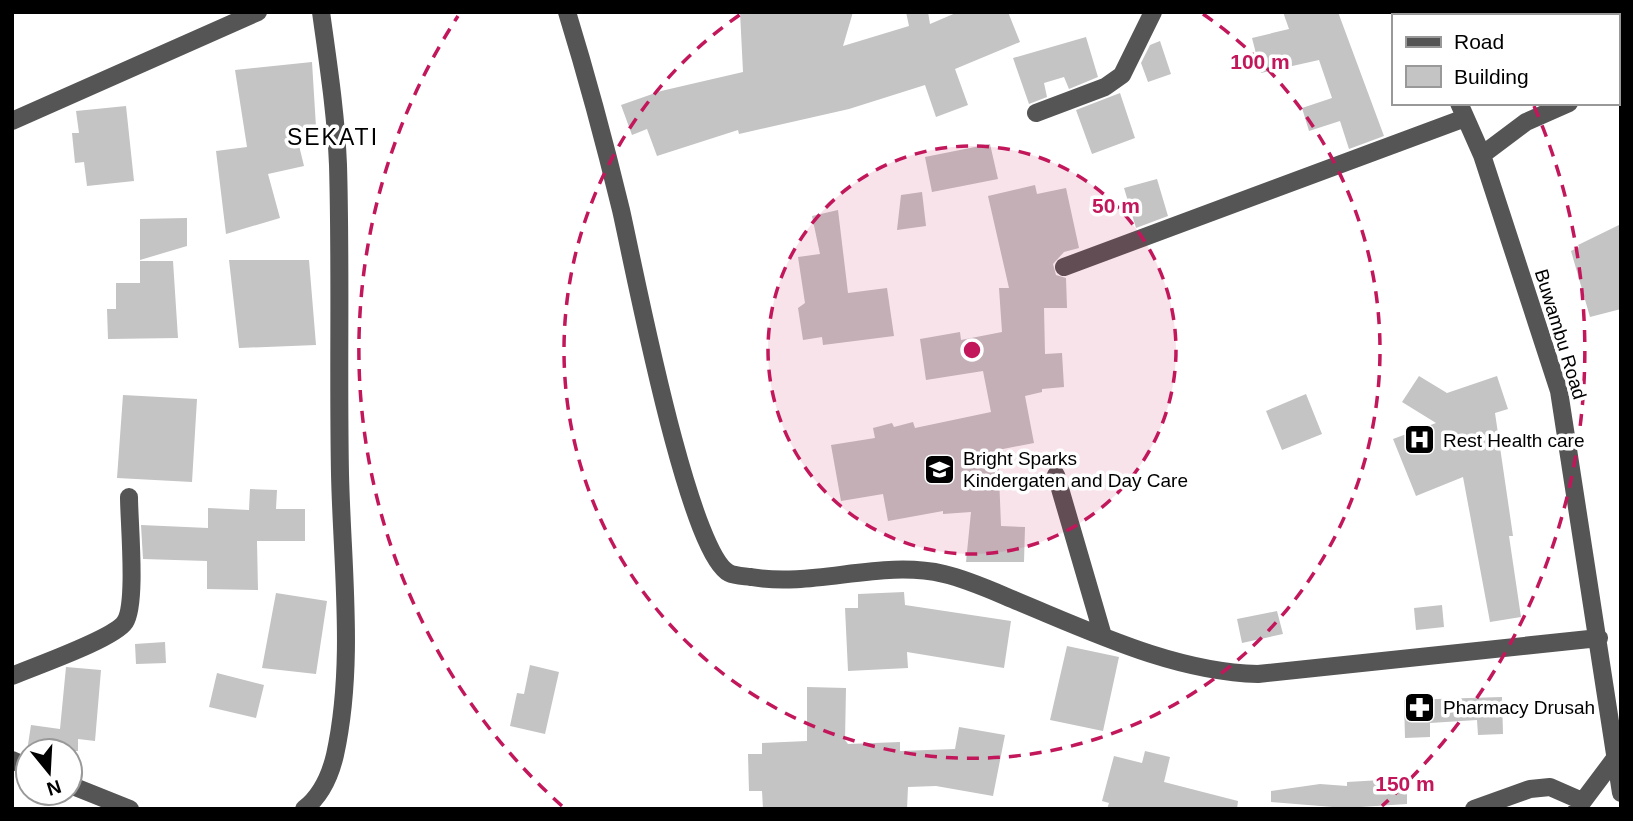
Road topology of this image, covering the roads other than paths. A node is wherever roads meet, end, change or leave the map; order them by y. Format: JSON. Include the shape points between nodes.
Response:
{"nodes":[{"id":1,"x":258,"y":12,"type":"edge"},
{"id":2,"x":321,"y":12,"type":"edge"},
{"id":3,"x":566,"y":12,"type":"edge"},
{"id":4,"x":1153,"y":12,"type":"edge"},
{"id":5,"x":1564,"y":105,"type":"edge"},
{"id":6,"x":1462,"y":111,"type":"edge"},
{"id":7,"x":1036,"y":113,"type":"dead end"},
{"id":8,"x":12,"y":121,"type":"edge"},
{"id":9,"x":1482,"y":155,"type":"junction"},
{"id":10,"x":1064,"y":267,"type":"dead end"},
{"id":11,"x":1056,"y":475,"type":"dead end"},
{"id":12,"x":129,"y":497,"type":"dead end"},
{"id":13,"x":1102,"y":636,"type":"junction"},
{"id":14,"x":1599,"y":638,"type":"junction"},
{"id":15,"x":12,"y":676,"type":"edge"},
{"id":16,"x":1619,"y":756,"type":"edge"},
{"id":17,"x":84,"y":791,"type":"edge"},
{"id":18,"x":1621,"y":793,"type":"edge"},
{"id":19,"x":1579,"y":805,"type":"edge"},
{"id":20,"x":130,"y":809,"type":"edge"},
{"id":21,"x":303,"y":809,"type":"edge"},
{"id":22,"x":1474,"y":809,"type":"edge"}],
"edges":[{"from":1,"to":8,"type":"street"},
{"from":2,"to":21,"type":"street","via":[[338,164],[345,642],[335,753],[329,776]]},
{"from":3,"to":13,"type":"street","via":[[621,209],[666,415],[715,562],[730,574],[769,580],[915,570],[944,574]]},
{"from":4,"to":7,"type":"street","via":[[1122,75],[1105,87]]},
{"from":5,"to":9,"type":"street","via":[[1526,121]]},
{"from":6,"to":9,"type":"street","name":"Buwambu Road"},
{"from":6,"to":10,"type":"street"},
{"from":9,"to":14,"type":"street","name":"Buwambu Road","via":[[1559,391]]},
{"from":11,"to":13,"type":"street"},
{"from":12,"to":15,"type":"street","via":[[131,603],[125,622],[110,635]]},
{"from":13,"to":14,"type":"street","via":[[1219,673],[1258,674]]},
{"from":14,"to":16,"type":"street","name":"Buwambu Road"},
{"from":16,"to":18,"type":"street","name":"Buwambu Road"},
{"from":16,"to":19,"type":"street"},
{"from":17,"to":20,"type":"street"},
{"from":19,"to":22,"type":"street","via":[[1550,787],[1518,791]]}]}
